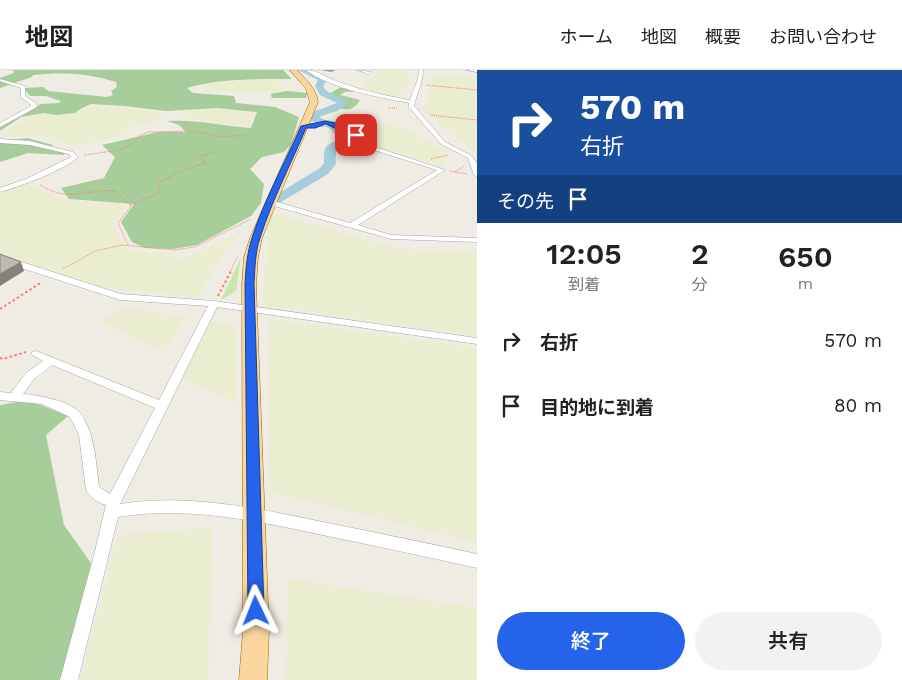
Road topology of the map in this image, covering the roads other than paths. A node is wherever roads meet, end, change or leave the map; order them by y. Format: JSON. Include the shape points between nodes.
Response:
{"nodes":[{"id":1,"x":293,"y":70,"type":"edge"},
{"id":2,"x":308,"y":70,"type":"edge"},
{"id":3,"x":359,"y":70,"type":"edge"},
{"id":4,"x":421,"y":70,"type":"edge"},
{"id":5,"x":468,"y":70,"type":"edge"},
{"id":6,"x":477,"y":71,"type":"edge"},
{"id":7,"x":368,"y":74,"type":"dead end"},
{"id":8,"x":0,"y":80,"type":"edge"},
{"id":9,"x":17,"y":84,"type":"junction"},
{"id":10,"x":0,"y":87,"type":"edge"},
{"id":11,"x":412,"y":102,"type":"junction"},
{"id":12,"x":0,"y":125,"type":"edge"},
{"id":13,"x":304,"y":126,"type":"junction"},
{"id":14,"x":0,"y":141,"type":"edge"},
{"id":15,"x":477,"y":175,"type":"edge"},
{"id":16,"x":0,"y":190,"type":"edge"},
{"id":17,"x":267,"y":209,"type":"junction"},
{"id":18,"x":352,"y":226,"type":"junction"},
{"id":19,"x":477,"y":240,"type":"edge"},
{"id":20,"x":0,"y":258,"type":"edge"},
{"id":21,"x":214,"y":304,"type":"junction"},
{"id":22,"x":251,"y":309,"type":"junction"},
{"id":23,"x":477,"y":341,"type":"edge"},
{"id":24,"x":36,"y":354,"type":"road end"},
{"id":25,"x":50,"y":361,"type":"junction"},
{"id":26,"x":0,"y":396,"type":"edge"},
{"id":27,"x":14,"y":397,"type":"junction"},
{"id":28,"x":161,"y":406,"type":"junction"},
{"id":29,"x":113,"y":506,"type":"junction"},
{"id":30,"x":253,"y":515,"type":"junction"},
{"id":31,"x":477,"y":561,"type":"edge"},
{"id":32,"x":70,"y":680,"type":"edge"},
{"id":33,"x":253,"y":680,"type":"edge"}],
"edges":[{"from":1,"to":13,"type":"main road","via":[[313,93],[314,102]]},
{"from":2,"to":11,"type":"street","via":[[383,97]]},
{"from":3,"to":7,"type":"street"},
{"from":4,"to":11,"type":"street","via":[[421,80]]},
{"from":5,"to":6,"type":"street"},
{"from":8,"to":9,"type":"street"},
{"from":9,"to":10,"type":"street"},
{"from":9,"to":12,"type":"street","via":[[23,87],[23,97],[34,107]]},
{"from":11,"to":15,"type":"street","via":[[416,114],[443,143],[470,157]]},
{"from":13,"to":17,"type":"main road"},
{"from":13,"to":18,"type":"street","via":[[325,122],[334,124],[356,135],[357,143],[442,170]]},
{"from":14,"to":16,"type":"street","via":[[37,145],[71,153],[75,157]]},
{"from":17,"to":18,"type":"street"},
{"from":17,"to":22,"type":"main road","via":[[252,252]]},
{"from":18,"to":19,"type":"street","via":[[391,237]]},
{"from":20,"to":21,"type":"street","via":[[120,297]]},
{"from":21,"to":22,"type":"street"},
{"from":21,"to":28,"type":"street"},
{"from":22,"to":23,"type":"street"},
{"from":22,"to":30,"type":"main road"},
{"from":24,"to":25,"type":"street"},
{"from":25,"to":27,"type":"street","via":[[30,376]]},
{"from":25,"to":28,"type":"street"},
{"from":26,"to":27,"type":"street"},
{"from":27,"to":29,"type":"street","via":[[44,400],[75,414],[89,452],[93,490]]},
{"from":28,"to":29,"type":"street"},
{"from":29,"to":30,"type":"street","via":[[185,505]]},
{"from":29,"to":32,"type":"street"},
{"from":30,"to":31,"type":"street"},
{"from":30,"to":33,"type":"main road","via":[[256,630]]}]}
